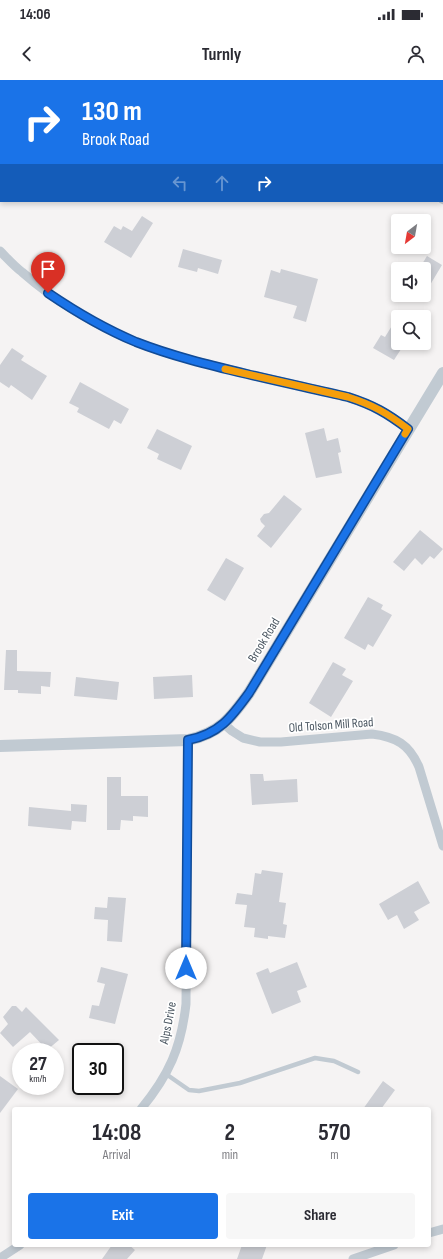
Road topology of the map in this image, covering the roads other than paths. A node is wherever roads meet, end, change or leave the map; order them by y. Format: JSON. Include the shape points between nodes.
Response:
{"nodes":[{"id":1,"x":0,"y":251,"type":"edge"},
{"id":2,"x":443,"y":373,"type":"edge"},
{"id":3,"x":408,"y":429,"type":"junction"},
{"id":4,"x":224,"y":724,"type":"junction"},
{"id":5,"x":188,"y":740,"type":"junction"},
{"id":6,"x":0,"y":746,"type":"edge"},
{"id":7,"x":443,"y":846,"type":"edge"},
{"id":8,"x":358,"y":1072,"type":"dead end"},
{"id":9,"x":166,"y":1074,"type":"junction"},
{"id":10,"x":143,"y":1107,"type":"edge"},
{"id":11,"x":443,"y":1229,"type":"edge"},
{"id":12,"x":431,"y":1233,"type":"edge"},
{"id":13,"x":17,"y":1247,"type":"edge"},
{"id":14,"x":388,"y":1247,"type":"edge"},
{"id":15,"x":0,"y":1258,"type":"edge"},
{"id":16,"x":352,"y":1259,"type":"edge"}],
"edges":[{"from":1,"to":3,"type":"street","via":[[48,293],[102,326],[135,341],[210,365],[367,403],[385,412]]},
{"from":2,"to":3,"type":"street","name":"Brook Road"},
{"from":3,"to":4,"type":"street","name":"Brook Road","via":[[249,693]]},
{"from":4,"to":5,"type":"street","name":"Brook Road","via":[[211,732]]},
{"from":4,"to":7,"type":"street","name":"Old Tolson Mill Road","via":[[243,738],[260,742],[372,734],[397,740],[407,747],[419,767]]},
{"from":5,"to":6,"type":"street","name":"Brook Road"},
{"from":5,"to":9,"type":"street","name":"Alps Drive","via":[[186,1004],[179,1045]]},
{"from":8,"to":9,"type":"lane","via":[[334,1060],[314,1058],[240,1083],[199,1091],[189,1090]]},
{"from":9,"to":10,"type":"street","name":"Alps Drive"},
{"from":11,"to":12,"type":"street"},
{"from":13,"to":15,"type":"street"},
{"from":14,"to":16,"type":"street"}]}
